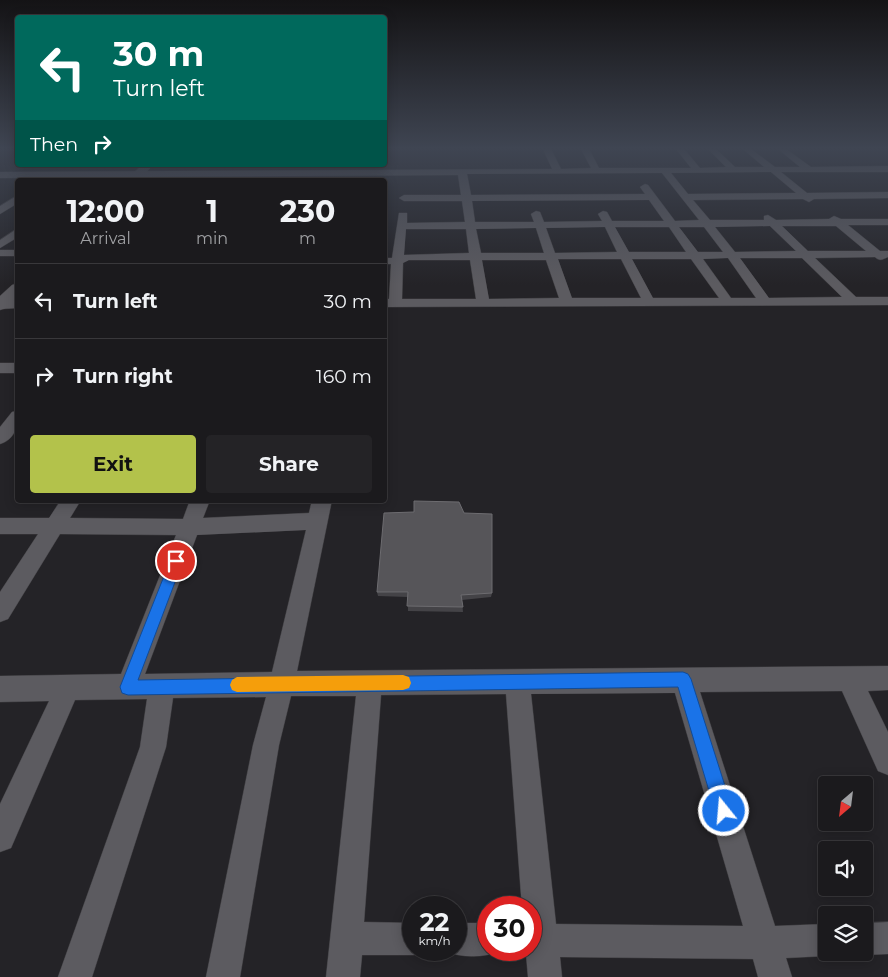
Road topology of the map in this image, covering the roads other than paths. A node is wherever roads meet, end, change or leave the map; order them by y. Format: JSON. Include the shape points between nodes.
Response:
{"nodes":[{"id":1,"x":404,"y":195,"type":"edge"},
{"id":2,"x":451,"y":195,"type":"edge"},
{"id":3,"x":466,"y":195,"type":"edge"},
{"id":4,"x":482,"y":195,"type":"edge"},
{"id":5,"x":531,"y":195,"type":"edge"},
{"id":6,"x":581,"y":195,"type":"edge"},
{"id":7,"x":683,"y":195,"type":"edge"},
{"id":8,"x":741,"y":195,"type":"edge"},
{"id":9,"x":888,"y":195,"type":"edge"},
{"id":10,"x":805,"y":196,"type":"junction"},
{"id":11,"x":866,"y":196,"type":"junction"},
{"id":12,"x":593,"y":197,"type":"junction"},
{"id":13,"x":651,"y":197,"type":"joint"},
{"id":14,"x":685,"y":197,"type":"junction"},
{"id":15,"x":744,"y":197,"type":"junction"},
{"id":16,"x":467,"y":198,"type":"junction"},
{"id":17,"x":15,"y":200,"type":"edge"},
{"id":18,"x":880,"y":207,"type":"dead end"},
{"id":19,"x":0,"y":211,"type":"edge"},
{"id":20,"x":838,"y":222,"type":"junction"},
{"id":21,"x":888,"y":222,"type":"edge"},
{"id":22,"x":669,"y":223,"type":"junction"},
{"id":23,"x":705,"y":223,"type":"junction"},
{"id":24,"x":773,"y":223,"type":"junction"},
{"id":25,"x":539,"y":224,"type":"junction"},
{"id":26,"x":608,"y":224,"type":"junction"},
{"id":27,"x":472,"y":225,"type":"junction"},
{"id":28,"x":402,"y":226,"type":"junction"},
{"id":29,"x":0,"y":228,"type":"edge"},
{"id":30,"x":15,"y":230,"type":"edge"},
{"id":31,"x":15,"y":232,"type":"edge"},
{"id":32,"x":0,"y":245,"type":"edge"},
{"id":33,"x":15,"y":252,"type":"edge"},
{"id":34,"x":0,"y":253,"type":"edge"},
{"id":35,"x":624,"y":254,"type":"junction"},
{"id":36,"x":693,"y":254,"type":"junction"},
{"id":37,"x":732,"y":254,"type":"junction"},
{"id":38,"x":806,"y":254,"type":"junction"},
{"id":39,"x":883,"y":254,"type":"edge"},
{"id":40,"x":550,"y":255,"type":"junction"},
{"id":41,"x":476,"y":256,"type":"junction"},
{"id":42,"x":387,"y":261,"type":"edge"},
{"id":43,"x":397,"y":261,"type":"junction"},
{"id":44,"x":888,"y":262,"type":"edge"},
{"id":45,"x":15,"y":291,"type":"edge"},
{"id":46,"x":765,"y":301,"type":"junction"},
{"id":47,"x":853,"y":301,"type":"junction"},
{"id":48,"x":888,"y":301,"type":"edge"},
{"id":49,"x":483,"y":302,"type":"junction"},
{"id":50,"x":566,"y":302,"type":"junction"},
{"id":51,"x":649,"y":302,"type":"junction"},
{"id":52,"x":728,"y":302,"type":"junction"},
{"id":53,"x":390,"y":303,"type":"edge"},
{"id":54,"x":15,"y":304,"type":"edge"},
{"id":55,"x":0,"y":305,"type":"edge"},
{"id":56,"x":0,"y":368,"type":"edge"},
{"id":57,"x":15,"y":368,"type":"edge"},
{"id":58,"x":15,"y":421,"type":"edge"},
{"id":59,"x":5,"y":436,"type":"edge"},
{"id":60,"x":69,"y":503,"type":"edge"},
{"id":61,"x":199,"y":503,"type":"edge"},
{"id":62,"x":321,"y":503,"type":"edge"},
{"id":63,"x":318,"y":521,"type":"junction"},
{"id":64,"x":0,"y":526,"type":"edge"},
{"id":65,"x":190,"y":526,"type":"junction"},
{"id":66,"x":54,"y":527,"type":"junction"},
{"id":67,"x":0,"y":612,"type":"edge"},
{"id":68,"x":888,"y":678,"type":"edge"},
{"id":69,"x":683,"y":679,"type":"junction"},
{"id":70,"x":849,"y":679,"type":"junction"},
{"id":71,"x":517,"y":681,"type":"junction"},
{"id":72,"x":370,"y":683,"type":"junction"},
{"id":73,"x":282,"y":684,"type":"junction"},
{"id":74,"x":128,"y":687,"type":"junction"},
{"id":75,"x":163,"y":687,"type":"junction"},
{"id":76,"x":68,"y":688,"type":"junction"},
{"id":77,"x":0,"y":689,"type":"edge"},
{"id":78,"x":888,"y":761,"type":"edge"},
{"id":79,"x":0,"y":837,"type":"edge"},
{"id":80,"x":533,"y":896,"type":"edge"},
{"id":81,"x":346,"y":938,"type":"junction"},
{"id":82,"x":402,"y":938,"type":"edge"},
{"id":83,"x":888,"y":938,"type":"edge"},
{"id":84,"x":873,"y":939,"type":"edge"},
{"id":85,"x":542,"y":940,"type":"edge"},
{"id":86,"x":818,"y":940,"type":"edge"},
{"id":87,"x":764,"y":943,"type":"junction"},
{"id":88,"x":541,"y":961,"type":"edge"},
{"id":89,"x":75,"y":977,"type":"edge"},
{"id":90,"x":223,"y":977,"type":"edge"},
{"id":91,"x":343,"y":977,"type":"edge"},
{"id":92,"x":545,"y":977,"type":"edge"},
{"id":93,"x":775,"y":977,"type":"edge"}],
"edges":[{"from":1,"to":28,"type":"street"},
{"from":2,"to":16,"type":"street"},
{"from":3,"to":16,"type":"street"},
{"from":4,"to":16,"type":"street"},
{"from":5,"to":25,"type":"street"},
{"from":6,"to":12,"type":"street"},
{"from":7,"to":14,"type":"street"},
{"from":8,"to":15,"type":"street"},
{"from":9,"to":11,"type":"street"},
{"from":10,"to":11,"type":"street"},
{"from":10,"to":15,"type":"street"},
{"from":10,"to":20,"type":"street"},
{"from":11,"to":18,"type":"street"},
{"from":12,"to":13,"type":"street"},
{"from":12,"to":26,"type":"street"},
{"from":13,"to":22,"type":"street"},
{"from":14,"to":15,"type":"street"},
{"from":14,"to":23,"type":"street"},
{"from":15,"to":24,"type":"street"},
{"from":16,"to":27,"type":"street"},
{"from":17,"to":19,"type":"street"},
{"from":20,"to":21,"type":"street"},
{"from":20,"to":24,"type":"street"},
{"from":20,"to":39,"type":"street"},
{"from":22,"to":23,"type":"street"},
{"from":22,"to":26,"type":"street"},
{"from":22,"to":36,"type":"street"},
{"from":23,"to":24,"type":"street"},
{"from":23,"to":37,"type":"street"},
{"from":24,"to":38,"type":"street"},
{"from":25,"to":26,"type":"street"},
{"from":25,"to":27,"type":"street"},
{"from":25,"to":40,"type":"street"},
{"from":26,"to":35,"type":"street"},
{"from":27,"to":28,"type":"street"},
{"from":27,"to":41,"type":"street"},
{"from":28,"to":43,"type":"street"},
{"from":29,"to":30,"type":"street"},
{"from":31,"to":32,"type":"street"},
{"from":33,"to":34,"type":"street"},
{"from":35,"to":36,"type":"street"},
{"from":35,"to":40,"type":"street"},
{"from":35,"to":51,"type":"street"},
{"from":36,"to":37,"type":"street"},
{"from":36,"to":52,"type":"street"},
{"from":37,"to":38,"type":"street"},
{"from":37,"to":46,"type":"street"},
{"from":38,"to":39,"type":"street"},
{"from":38,"to":47,"type":"street"},
{"from":39,"to":44,"type":"street"},
{"from":40,"to":41,"type":"street"},
{"from":40,"to":50,"type":"street"},
{"from":41,"to":43,"type":"street","via":[[408,257]]},
{"from":41,"to":49,"type":"street"},
{"from":42,"to":43,"type":"street"},
{"from":43,"to":53,"type":"street"},
{"from":45,"to":55,"type":"street"},
{"from":46,"to":47,"type":"street"},
{"from":46,"to":52,"type":"street"},
{"from":47,"to":48,"type":"street"},
{"from":49,"to":50,"type":"street"},
{"from":49,"to":53,"type":"street"},
{"from":50,"to":51,"type":"street"},
{"from":51,"to":52,"type":"street"},
{"from":54,"to":55,"type":"street"},
{"from":56,"to":57,"type":"street"},
{"from":58,"to":59,"type":"street"},
{"from":60,"to":66,"type":"street"},
{"from":61,"to":65,"type":"street"},
{"from":62,"to":63,"type":"street"},
{"from":63,"to":65,"type":"street"},
{"from":63,"to":73,"type":"street"},
{"from":64,"to":66,"type":"street"},
{"from":65,"to":66,"type":"street"},
{"from":65,"to":74,"type":"street"},
{"from":66,"to":67,"type":"street"},
{"from":68,"to":70,"type":"street"},
{"from":69,"to":70,"type":"street"},
{"from":69,"to":71,"type":"street"},
{"from":69,"to":87,"type":"street"},
{"from":70,"to":78,"type":"street"},
{"from":71,"to":72,"type":"street"},
{"from":71,"to":80,"type":"street"},
{"from":72,"to":73,"type":"street"},
{"from":72,"to":81,"type":"street"},
{"from":73,"to":75,"type":"street"},
{"from":73,"to":90,"type":"street","via":[[266,745]]},
{"from":74,"to":75,"type":"street"},
{"from":74,"to":76,"type":"street"},
{"from":75,"to":89,"type":"street","via":[[153,747]]},
{"from":76,"to":77,"type":"street"},
{"from":76,"to":79,"type":"street"},
{"from":81,"to":82,"type":"street"},
{"from":81,"to":91,"type":"street"},
{"from":83,"to":84,"type":"street"},
{"from":85,"to":87,"type":"street"},
{"from":86,"to":87,"type":"street"},
{"from":87,"to":93,"type":"street"},
{"from":88,"to":92,"type":"street"}]}
